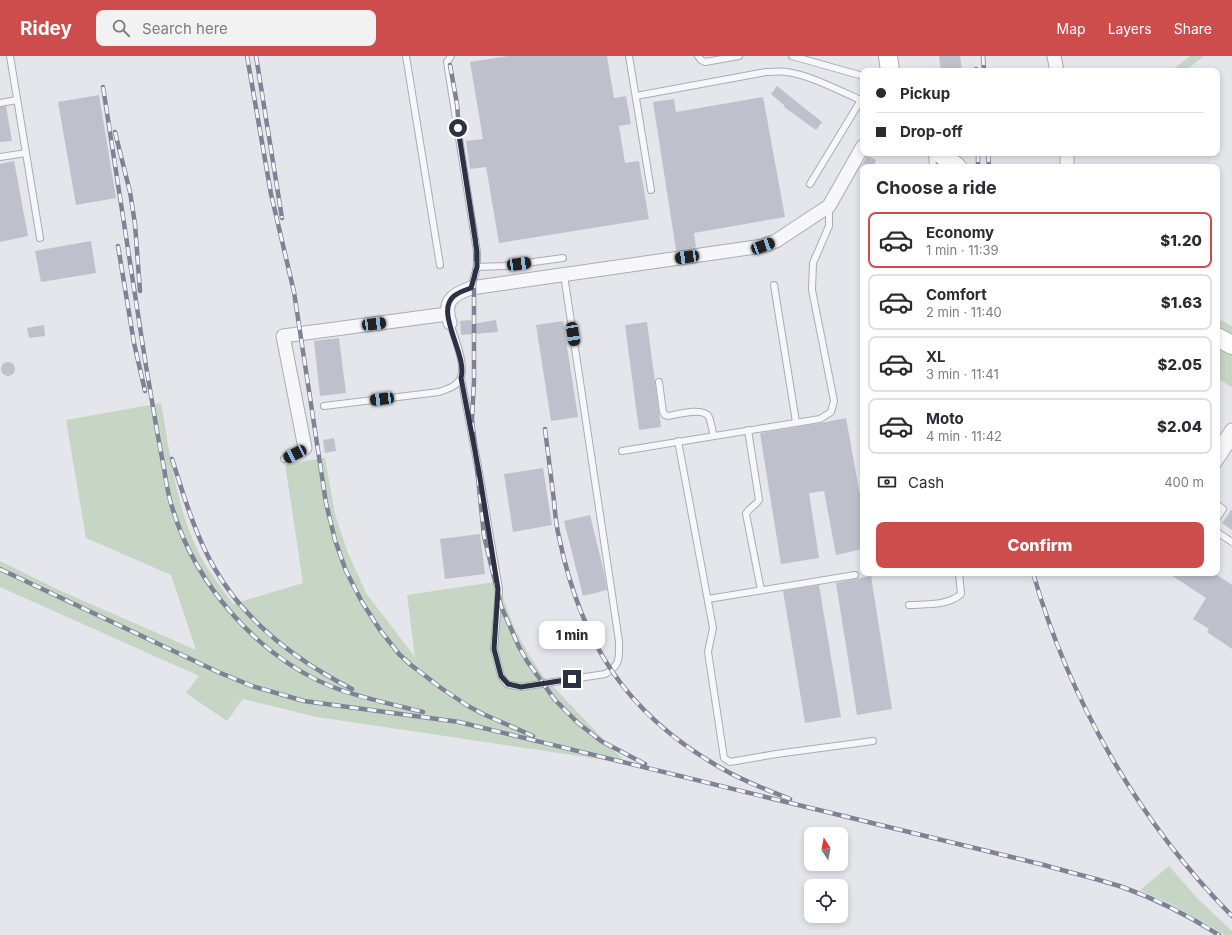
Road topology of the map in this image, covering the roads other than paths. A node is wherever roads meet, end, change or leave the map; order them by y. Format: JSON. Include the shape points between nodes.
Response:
{"nodes":[{"id":1,"x":10,"y":56,"type":"edge"},
{"id":2,"x":406,"y":56,"type":"edge"},
{"id":3,"x":451,"y":56,"type":"edge"},
{"id":4,"x":629,"y":56,"type":"edge"},
{"id":5,"x":698,"y":56,"type":"edge"},
{"id":6,"x":739,"y":56,"type":"edge"},
{"id":7,"x":792,"y":56,"type":"edge"},
{"id":8,"x":888,"y":56,"type":"edge"},
{"id":9,"x":1054,"y":56,"type":"edge"},
{"id":10,"x":890,"y":68,"type":"edge"},
{"id":11,"x":1056,"y":68,"type":"edge"},
{"id":12,"x":860,"y":75,"type":"edge"},
{"id":13,"x":636,"y":96,"type":"junction"},
{"id":14,"x":860,"y":99,"type":"edge"},
{"id":15,"x":17,"y":100,"type":"junction"},
{"id":16,"x":0,"y":103,"type":"edge"},
{"id":17,"x":860,"y":103,"type":"edge"},
{"id":18,"x":860,"y":151,"type":"edge"},
{"id":19,"x":26,"y":152,"type":"junction"},
{"id":20,"x":944,"y":156,"type":"edge"},
{"id":21,"x":0,"y":157,"type":"edge"},
{"id":22,"x":953,"y":164,"type":"edge"},
{"id":23,"x":810,"y":184,"type":"dead end"},
{"id":24,"x":651,"y":190,"type":"dead end"},
{"id":25,"x":829,"y":206,"type":"junction"},
{"id":26,"x":40,"y":238,"type":"dead end"},
{"id":27,"x":563,"y":258,"type":"dead end"},
{"id":28,"x":440,"y":265,"type":"dead end"},
{"id":29,"x":477,"y":267,"type":"junction"},
{"id":30,"x":564,"y":275,"type":"junction"},
{"id":31,"x":774,"y":285,"type":"dead end"},
{"id":32,"x":471,"y":288,"type":"junction"},
{"id":33,"x":448,"y":319,"type":"junction"},
{"id":34,"x":1220,"y":339,"type":"edge"},
{"id":35,"x":1232,"y":345,"type":"edge"},
{"id":36,"x":461,"y":378,"type":"junction"},
{"id":37,"x":659,"y":382,"type":"dead end"},
{"id":38,"x":324,"y":406,"type":"dead end"},
{"id":39,"x":796,"y":422,"type":"junction"},
{"id":40,"x":748,"y":430,"type":"junction"},
{"id":41,"x":1232,"y":430,"type":"edge"},
{"id":42,"x":714,"y":436,"type":"junction"},
{"id":43,"x":678,"y":442,"type":"junction"},
{"id":44,"x":1232,"y":443,"type":"edge"},
{"id":45,"x":305,"y":448,"type":"joint"},
{"id":46,"x":1220,"y":448,"type":"edge"},
{"id":47,"x":622,"y":450,"type":"dead end"},
{"id":48,"x":284,"y":459,"type":"dead end"},
{"id":49,"x":1220,"y":461,"type":"edge"},
{"id":50,"x":1220,"y":534,"type":"edge"},
{"id":51,"x":1232,"y":542,"type":"edge"},
{"id":52,"x":855,"y":575,"type":"dead end"},
{"id":53,"x":959,"y":576,"type":"edge"},
{"id":54,"x":761,"y":590,"type":"junction"},
{"id":55,"x":708,"y":599,"type":"junction"},
{"id":56,"x":909,"y":605,"type":"dead end"},
{"id":57,"x":872,"y":740,"type":"dead end"}],
"edges":[{"from":1,"to":15,"type":"lane"},
{"from":2,"to":28,"type":"lane"},
{"from":3,"to":29,"type":"lane","via":[[447,62],[477,252]]},
{"from":4,"to":13,"type":"lane"},
{"from":5,"to":6,"type":"lane","via":[[705,62]]},
{"from":7,"to":12,"type":"lane"},
{"from":8,"to":10,"type":"main road"},
{"from":9,"to":11,"type":"street"},
{"from":13,"to":14,"type":"lane","via":[[766,72],[788,72]]},
{"from":13,"to":24,"type":"lane"},
{"from":15,"to":16,"type":"lane"},
{"from":15,"to":19,"type":"lane"},
{"from":17,"to":23,"type":"lane"},
{"from":18,"to":25,"type":"street"},
{"from":19,"to":21,"type":"lane"},
{"from":19,"to":26,"type":"lane"},
{"from":20,"to":22,"type":"main road"},
{"from":25,"to":30,"type":"street","via":[[776,241],[763,246]]},
{"from":25,"to":39,"type":"lane","via":[[829,226],[813,262],[812,290],[834,401],[831,412],[820,419]]},
{"from":27,"to":29,"type":"lane"},
{"from":29,"to":32,"type":"lane"},
{"from":30,"to":32,"type":"street"},
{"from":30,"to":36,"type":"lane","via":[[619,641],[618,662],[613,670],[605,674],[521,687],[508,684],[501,676],[494,649],[498,589]]},
{"from":31,"to":39,"type":"lane"},
{"from":32,"to":33,"type":"street","via":[[453,296],[447,306]]},
{"from":33,"to":36,"type":"lane","via":[[460,358]]},
{"from":33,"to":45,"type":"street","via":[[283,336]]},
{"from":34,"to":35,"type":"main road"},
{"from":36,"to":38,"type":"lane","via":[[453,386],[439,392]]},
{"from":37,"to":42,"type":"lane","via":[[665,415],[705,412]]},
{"from":39,"to":40,"type":"lane"},
{"from":40,"to":42,"type":"lane"},
{"from":40,"to":54,"type":"lane","via":[[759,500],[746,514]]},
{"from":41,"to":46,"type":"street"},
{"from":42,"to":43,"type":"lane"},
{"from":43,"to":47,"type":"lane"},
{"from":43,"to":55,"type":"lane"},
{"from":44,"to":49,"type":"lane"},
{"from":45,"to":48,"type":"lane"},
{"from":50,"to":51,"type":"lane"},
{"from":52,"to":54,"type":"lane"},
{"from":53,"to":56,"type":"lane","via":[[961,594],[956,599],[949,602]]},
{"from":54,"to":55,"type":"lane"},
{"from":55,"to":57,"type":"lane","via":[[713,628],[708,652],[726,760],[730,762]]}]}
